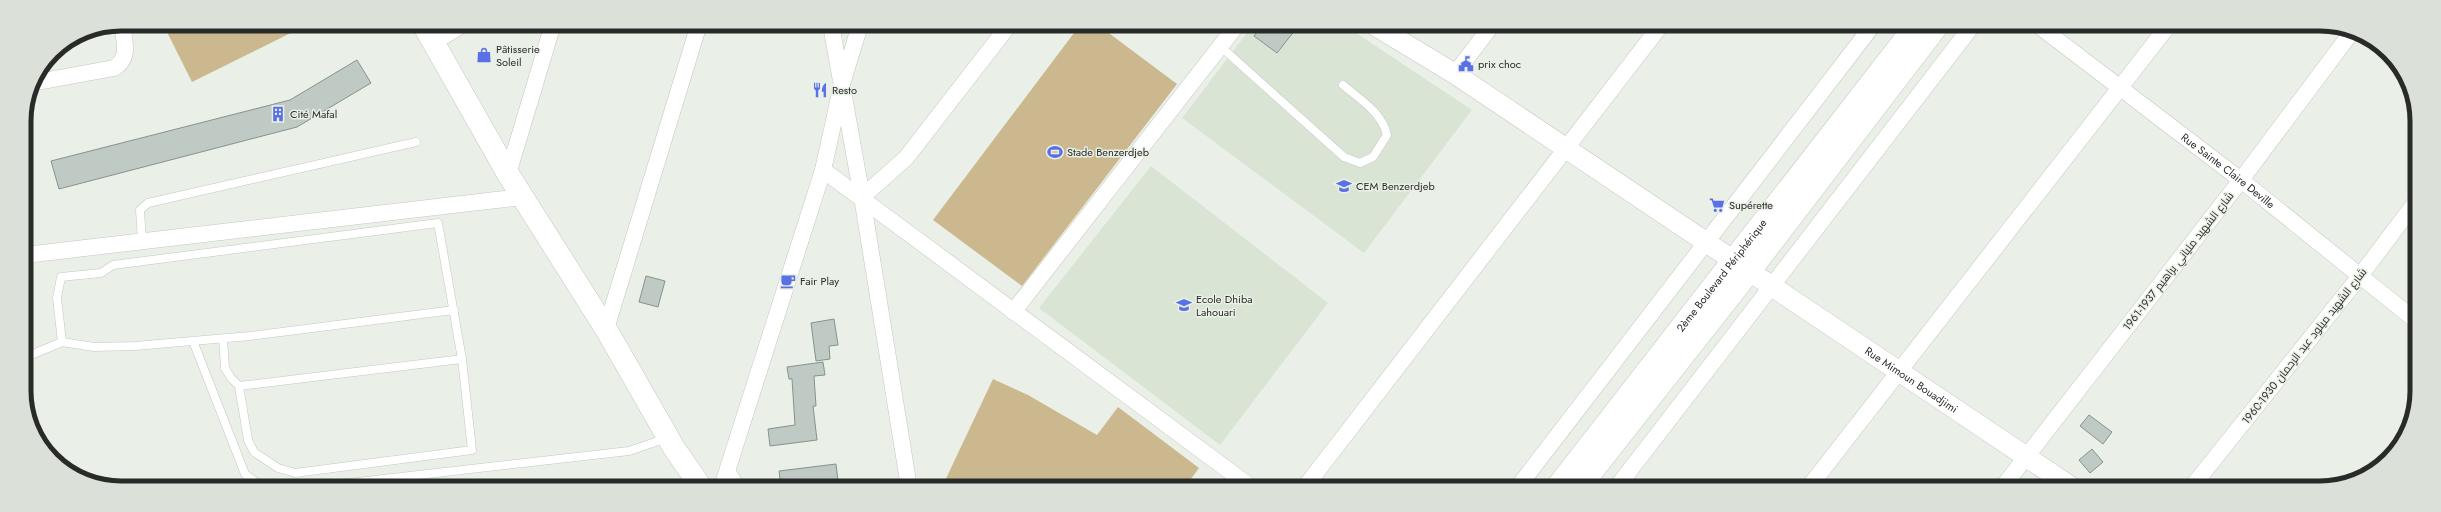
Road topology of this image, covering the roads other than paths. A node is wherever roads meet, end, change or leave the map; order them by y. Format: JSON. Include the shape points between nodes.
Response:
{"nodes":[{"id":1,"x":123,"y":31,"type":"edge"},
{"id":2,"x":551,"y":31,"type":"edge"},
{"id":3,"x":697,"y":31,"type":"edge"},
{"id":4,"x":832,"y":31,"type":"edge"},
{"id":5,"x":858,"y":31,"type":"edge"},
{"id":6,"x":1004,"y":31,"type":"edge"},
{"id":7,"x":1232,"y":31,"type":"edge"},
{"id":8,"x":1384,"y":31,"type":"edge"},
{"id":9,"x":1487,"y":31,"type":"edge"},
{"id":10,"x":1655,"y":31,"type":"edge"},
{"id":11,"x":1868,"y":31,"type":"edge"},
{"id":12,"x":1912,"y":31,"type":"edge"},
{"id":13,"x":1934,"y":31,"type":"edge"},
{"id":14,"x":1968,"y":31,"type":"edge"},
{"id":15,"x":2046,"y":31,"type":"edge"},
{"id":16,"x":2164,"y":31,"type":"edge"},
{"id":17,"x":427,"y":32,"type":"edge"},
{"id":18,"x":2348,"y":36,"type":"edge"},
{"id":19,"x":1220,"y":46,"type":"junction"},
{"id":20,"x":1455,"y":74,"type":"junction"},
{"id":21,"x":41,"y":81,"type":"edge"},
{"id":22,"x":842,"y":84,"type":"junction"},
{"id":23,"x":1342,"y":85,"type":"dead end"},
{"id":24,"x":2121,"y":88,"type":"junction"},
{"id":25,"x":416,"y":142,"type":"dead end"},
{"id":26,"x":1565,"y":148,"type":"junction"},
{"id":27,"x":823,"y":170,"type":"junction"},
{"id":28,"x":508,"y":174,"type":"junction"},
{"id":29,"x":2241,"y":180,"type":"junction"},
{"id":30,"x":522,"y":197,"type":"junction"},
{"id":31,"x":862,"y":197,"type":"junction"},
{"id":32,"x":2410,"y":210,"type":"edge"},
{"id":33,"x":142,"y":241,"type":"junction"},
{"id":34,"x":1706,"y":241,"type":"junction"},
{"id":35,"x":31,"y":254,"type":"edge"},
{"id":36,"x":1742,"y":265,"type":"junction"},
{"id":37,"x":2360,"y":276,"type":"junction"},
{"id":38,"x":1770,"y":285,"type":"junction"},
{"id":39,"x":454,"y":310,"type":"junction"},
{"id":40,"x":1013,"y":312,"type":"junction"},
{"id":41,"x":2410,"y":316,"type":"edge"},
{"id":42,"x":606,"y":330,"type":"junction"},
{"id":43,"x":223,"y":339,"type":"junction"},
{"id":44,"x":193,"y":341,"type":"junction"},
{"id":45,"x":62,"y":342,"type":"junction"},
{"id":46,"x":31,"y":355,"type":"edge"},
{"id":47,"x":462,"y":359,"type":"junction"},
{"id":48,"x":1900,"y":372,"type":"junction"},
{"id":49,"x":239,"y":386,"type":"junction"},
{"id":50,"x":668,"y":437,"type":"junction"},
{"id":51,"x":2026,"y":456,"type":"junction"},
{"id":52,"x":728,"y":466,"type":"junction"},
{"id":53,"x":254,"y":481,"type":"edge"},
{"id":54,"x":366,"y":481,"type":"edge"},
{"id":55,"x":697,"y":481,"type":"edge"},
{"id":56,"x":724,"y":481,"type":"edge"},
{"id":57,"x":738,"y":481,"type":"edge"},
{"id":58,"x":907,"y":481,"type":"edge"},
{"id":59,"x":1243,"y":481,"type":"edge"},
{"id":60,"x":1310,"y":481,"type":"edge"},
{"id":61,"x":1523,"y":481,"type":"edge"},
{"id":62,"x":1562,"y":481,"type":"edge"},
{"id":63,"x":1584,"y":481,"type":"edge"},
{"id":64,"x":1622,"y":481,"type":"edge"},
{"id":65,"x":1814,"y":481,"type":"edge"},
{"id":66,"x":2007,"y":481,"type":"edge"},
{"id":67,"x":2063,"y":481,"type":"edge"},
{"id":68,"x":2198,"y":481,"type":"edge"}],
"edges":[{"from":1,"to":21,"type":"street","via":[[126,56],[122,63],[114,68]]},
{"from":2,"to":28,"type":"street"},
{"from":3,"to":42,"type":"street"},
{"from":4,"to":22,"type":"street"},
{"from":5,"to":22,"type":"street"},
{"from":6,"to":31,"type":"street","via":[[906,158]]},
{"from":7,"to":19,"type":"street"},
{"from":8,"to":20,"type":"street","name":"Rue Mimoun Bouadjimi"},
{"from":9,"to":20,"type":"street"},
{"from":10,"to":26,"type":"street"},
{"from":11,"to":34,"type":"street"},
{"from":12,"to":36,"type":"main road","name":"2ème Boulevard Périphérique"},
{"from":13,"to":36,"type":"main road","name":"2ème Boulevard Périphérique"},
{"from":14,"to":38,"type":"street"},
{"from":15,"to":24,"type":"street","name":"Rue Sainte Claire Deville"},
{"from":16,"to":24,"type":"street"},
{"from":17,"to":28,"type":"main road"},
{"from":18,"to":29,"type":"street","name":"شارع الشهيد ملياني براهيم 1937-1961"},
{"from":19,"to":23,"type":"lane","via":[[1344,158],[1360,163],[1373,157],[1387,135],[1384,123],[1378,115]]},
{"from":19,"to":40,"type":"street"},
{"from":20,"to":26,"type":"street","name":"Rue Mimoun Bouadjimi"},
{"from":22,"to":27,"type":"street"},
{"from":22,"to":31,"type":"street"},
{"from":24,"to":29,"type":"street","name":"Rue Sainte Claire Deville"},
{"from":24,"to":48,"type":"street"},
{"from":25,"to":33,"type":"lane","via":[[148,203],[140,210]]},
{"from":26,"to":34,"type":"street","name":"Rue Mimoun Bouadjimi"},
{"from":26,"to":60,"type":"street"},
{"from":27,"to":31,"type":"street"},
{"from":27,"to":52,"type":"street"},
{"from":28,"to":30,"type":"main road"},
{"from":29,"to":37,"type":"street","name":"Rue Sainte Claire Deville"},
{"from":29,"to":51,"type":"street","name":"شارع الشهيد ملياني براهيم 1937-1961"},
{"from":30,"to":33,"type":"street"},
{"from":30,"to":42,"type":"main road"},
{"from":31,"to":40,"type":"street"},
{"from":31,"to":58,"type":"street"},
{"from":32,"to":37,"type":"street","name":"شارع الشهيد ميلود عبد الرحمان 1930-1960"},
{"from":33,"to":35,"type":"street"},
{"from":34,"to":36,"type":"street","name":"Rue Mimoun Bouadjimi"},
{"from":34,"to":61,"type":"street"},
{"from":36,"to":38,"type":"street","name":"Rue Mimoun Bouadjimi"},
{"from":36,"to":62,"type":"main road","name":"2ème Boulevard Périphérique"},
{"from":36,"to":63,"type":"main road","name":"2ème Boulevard Périphérique"},
{"from":37,"to":41,"type":"street","name":"Rue Sainte Claire Deville"},
{"from":37,"to":68,"type":"street","name":"شارع الشهيد ميلود عبد الرحمان 1930-1960"},
{"from":38,"to":48,"type":"street","name":"Rue Mimoun Bouadjimi"},
{"from":38,"to":64,"type":"street"},
{"from":39,"to":43,"type":"lane"},
{"from":39,"to":45,"type":"lane","via":[[438,223],[113,265],[101,273],[61,277],[58,298]]},
{"from":39,"to":47,"type":"lane"},
{"from":40,"to":59,"type":"street"},
{"from":42,"to":50,"type":"main road"},
{"from":43,"to":44,"type":"lane"},
{"from":43,"to":49,"type":"lane","via":[[225,368]]},
{"from":44,"to":45,"type":"lane","via":[[94,347]]},
{"from":44,"to":53,"type":"lane","via":[[245,474]]},
{"from":45,"to":46,"type":"lane"},
{"from":47,"to":49,"type":"lane"},
{"from":47,"to":49,"type":"lane","via":[[472,450],[295,473],[278,468],[254,452],[248,440]]},
{"from":48,"to":51,"type":"street","name":"Rue Mimoun Bouadjimi"},
{"from":48,"to":65,"type":"street"},
{"from":50,"to":54,"type":"lane","via":[[629,451]]},
{"from":50,"to":55,"type":"main road"},
{"from":51,"to":66,"type":"street","name":"شارع الشهيد ملياني براهيم 1937-1961"},
{"from":51,"to":67,"type":"street","name":"Rue Mimoun Bouadjimi"},
{"from":52,"to":56,"type":"street"},
{"from":52,"to":57,"type":"lane"}]}
